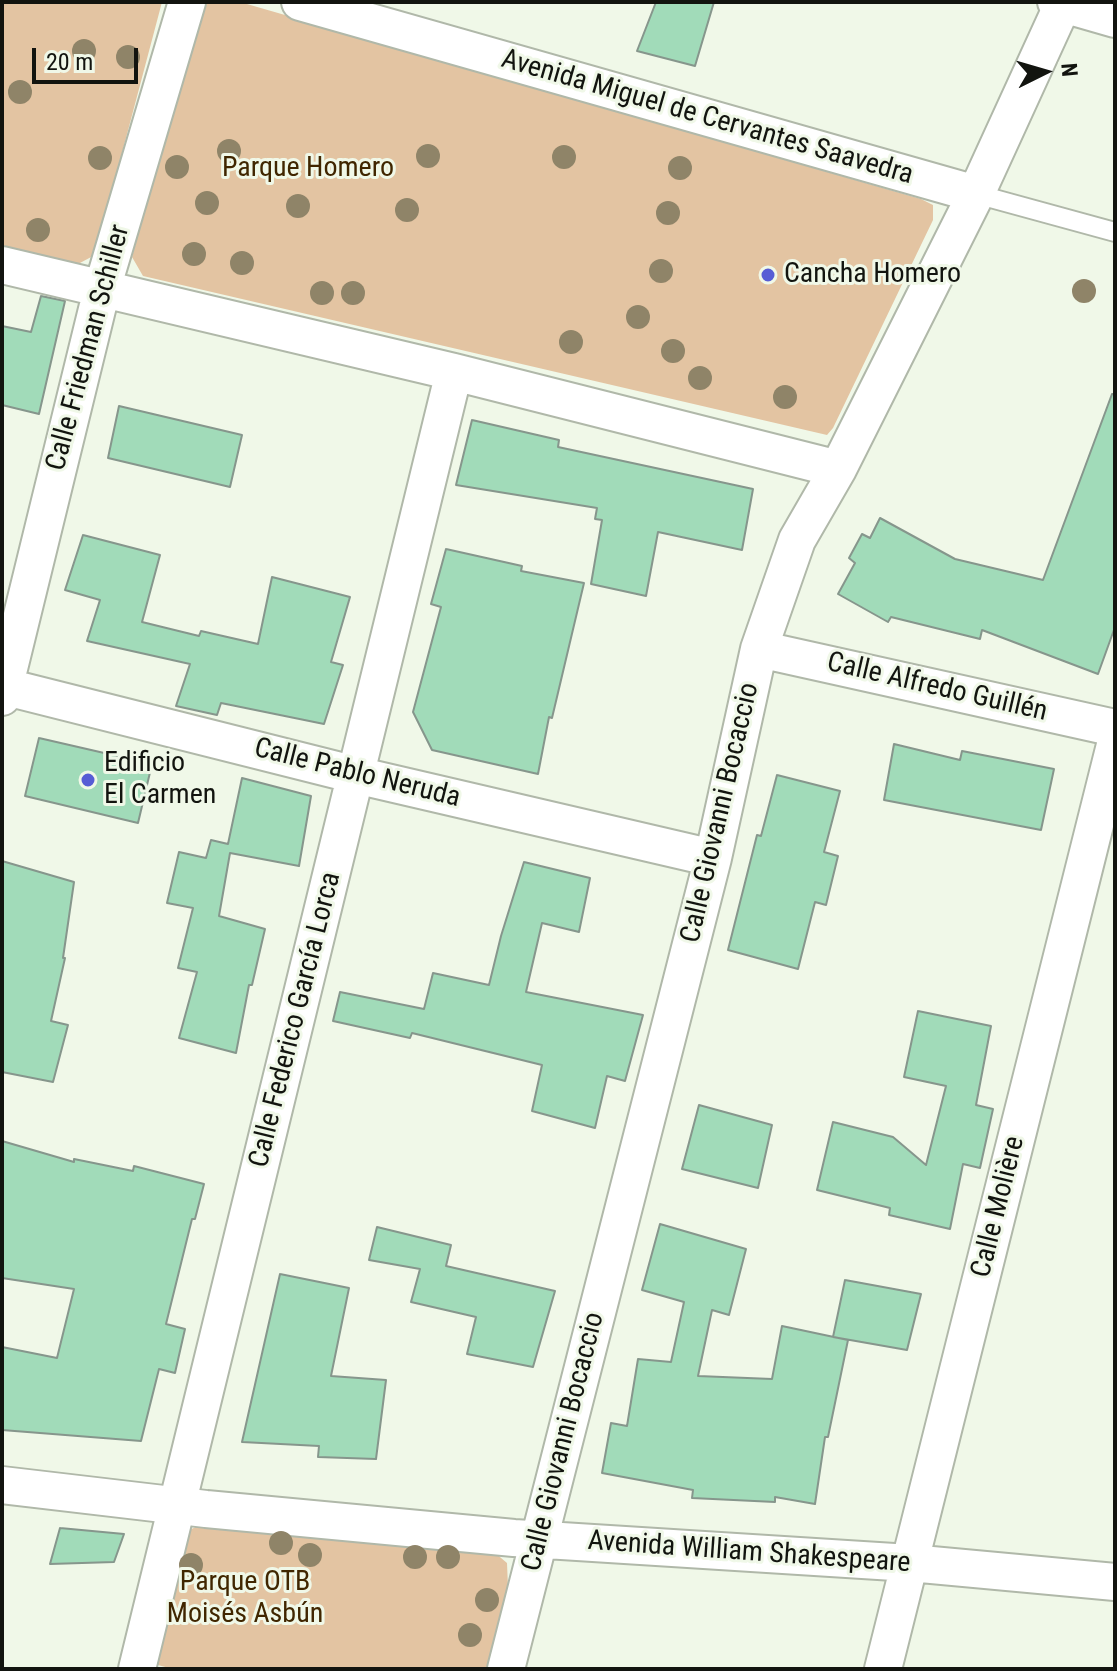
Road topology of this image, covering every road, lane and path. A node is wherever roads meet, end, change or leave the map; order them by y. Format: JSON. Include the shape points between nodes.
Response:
{"nodes":[{"id":1,"x":187,"y":2,"type":"edge"},
{"id":2,"x":300,"y":2,"type":"edge"},
{"id":3,"x":1060,"y":3,"type":"edge"},
{"id":4,"x":1115,"y":19,"type":"edge"},
{"id":5,"x":976,"y":194,"type":"junction"},
{"id":6,"x":1115,"y":232,"type":"edge"},
{"id":7,"x":2,"y":265,"type":"edge"},
{"id":8,"x":102,"y":289,"type":"junction"},
{"id":9,"x":454,"y":372,"type":"junction"},
{"id":10,"x":838,"y":469,"type":"junction"},
{"id":11,"x":759,"y":649,"type":"junction"},
{"id":12,"x":3,"y":690,"type":"edge"},
{"id":13,"x":1115,"y":728,"type":"edge"},
{"id":14,"x":1115,"y":745,"type":"edge"},
{"id":15,"x":356,"y":775,"type":"junction"},
{"id":16,"x":713,"y":858,"type":"junction"},
{"id":17,"x":2,"y":1485,"type":"edge"},
{"id":18,"x":177,"y":1505,"type":"junction"},
{"id":19,"x":538,"y":1540,"type":"junction"},
{"id":20,"x":910,"y":1563,"type":"junction"},
{"id":21,"x":1115,"y":1582,"type":"edge"},
{"id":22,"x":137,"y":1669,"type":"edge"},
{"id":23,"x":506,"y":1669,"type":"edge"},
{"id":24,"x":883,"y":1669,"type":"edge"}],
"edges":[{"from":1,"to":8,"type":"street","name":"Calle Friedman Schiller"},
{"from":2,"to":5,"type":"street","name":"Avenida Miguel de Cervantes Saavedra"},
{"from":3,"to":4,"type":"street"},
{"from":3,"to":5,"type":"street","name":"Calle Giovanni Bocaccio"},
{"from":5,"to":6,"type":"lane","name":"Avenida Miguel de Cervantes Saavedra"},
{"from":5,"to":10,"type":"street","name":"Calle Giovanni Bocaccio"},
{"from":7,"to":8,"type":"street"},
{"from":8,"to":9,"type":"street"},
{"from":8,"to":12,"type":"street","name":"Calle Friedman Schiller"},
{"from":9,"to":10,"type":"street"},
{"from":9,"to":15,"type":"street","name":"Calle Federico García Lorca"},
{"from":10,"to":11,"type":"street","name":"Calle Giovanni Bocaccio","via":[[797,540]]},
{"from":11,"to":13,"type":"street","name":"Calle Alfredo Guillén"},
{"from":11,"to":16,"type":"street","name":"Calle Giovanni Bocaccio"},
{"from":12,"to":15,"type":"street","name":"Calle Pablo Neruda"},
{"from":14,"to":20,"type":"street","name":"Calle Molière"},
{"from":15,"to":16,"type":"street","name":"Calle Pablo Neruda"},
{"from":15,"to":18,"type":"street","name":"Calle Federico García Lorca"},
{"from":16,"to":19,"type":"street","name":"Calle Giovanni Bocaccio"},
{"from":17,"to":18,"type":"street","name":"Avenida William Shakespeare"},
{"from":18,"to":19,"type":"street","name":"Avenida William Shakespeare"},
{"from":18,"to":22,"type":"street","name":"Calle Federico García Lorca"},
{"from":19,"to":20,"type":"street","name":"Avenida William Shakespeare"},
{"from":19,"to":23,"type":"street","name":"Calle Giovanni Bocaccio"},
{"from":20,"to":21,"type":"street","name":"Avenida William Shakespeare"},
{"from":20,"to":24,"type":"street","name":"Calle Molière"}]}
